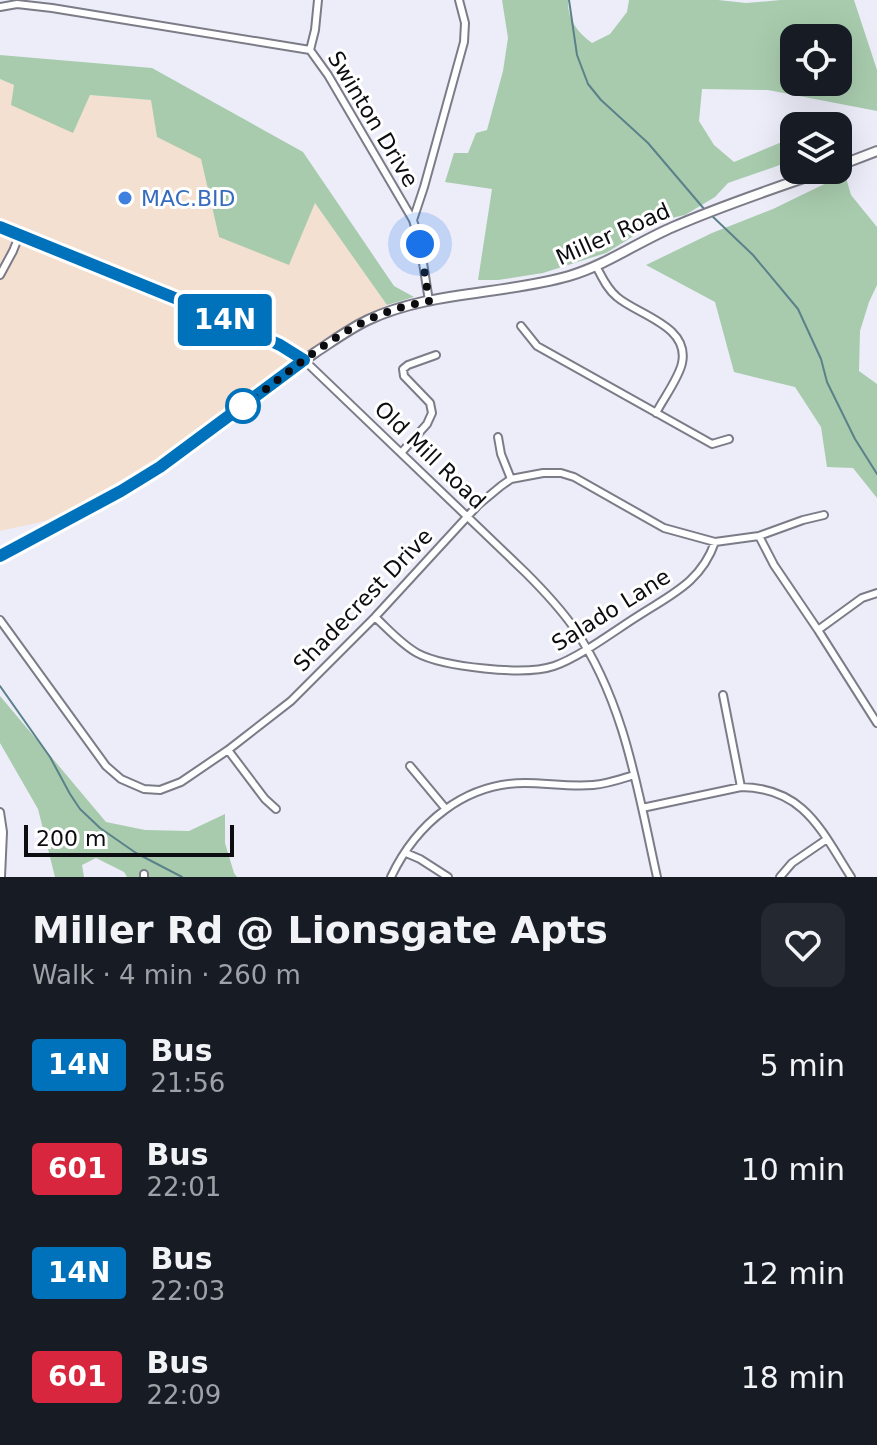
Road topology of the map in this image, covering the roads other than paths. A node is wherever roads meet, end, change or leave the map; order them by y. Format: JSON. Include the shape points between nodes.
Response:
{"nodes":[{"id":1,"x":318,"y":0,"type":"edge"},
{"id":2,"x":459,"y":0,"type":"edge"},
{"id":3,"x":53,"y":4,"type":"edge"},
{"id":4,"x":0,"y":7,"type":"edge"},
{"id":5,"x":310,"y":50,"type":"junction"},
{"id":6,"x":877,"y":151,"type":"edge"},
{"id":7,"x":852,"y":161,"type":"edge"},
{"id":8,"x":789,"y":184,"type":"edge"},
{"id":9,"x":413,"y":220,"type":"junction"},
{"id":10,"x":0,"y":227,"type":"edge"},
{"id":11,"x":19,"y":236,"type":"junction"},
{"id":12,"x":596,"y":266,"type":"junction"},
{"id":13,"x":0,"y":275,"type":"edge"},
{"id":14,"x":429,"y":301,"type":"junction"},
{"id":15,"x":521,"y":326,"type":"dead end"},
{"id":16,"x":436,"y":355,"type":"dead end"},
{"id":17,"x":304,"y":360,"type":"junction"},
{"id":18,"x":656,"y":413,"type":"junction"},
{"id":19,"x":498,"y":437,"type":"dead end"},
{"id":20,"x":729,"y":439,"type":"dead end"},
{"id":21,"x":401,"y":453,"type":"junction"},
{"id":22,"x":511,"y":479,"type":"junction"},
{"id":23,"x":824,"y":515,"type":"dead end"},
{"id":24,"x":468,"y":516,"type":"junction"},
{"id":25,"x":759,"y":536,"type":"junction"},
{"id":26,"x":715,"y":542,"type":"junction"},
{"id":27,"x":0,"y":555,"type":"edge"},
{"id":28,"x":877,"y":593,"type":"edge"},
{"id":29,"x":375,"y":617,"type":"junction"},
{"id":30,"x":0,"y":620,"type":"edge"},
{"id":31,"x":818,"y":630,"type":"junction"},
{"id":32,"x":587,"y":648,"type":"junction"},
{"id":33,"x":723,"y":695,"type":"dead end"},
{"id":34,"x":877,"y":723,"type":"edge"},
{"id":35,"x":228,"y":750,"type":"junction"},
{"id":36,"x":410,"y":766,"type":"dead end"},
{"id":37,"x":634,"y":775,"type":"junction"},
{"id":38,"x":741,"y":787,"type":"junction"},
{"id":39,"x":445,"y":808,"type":"junction"},
{"id":40,"x":642,"y":808,"type":"junction"},
{"id":41,"x":276,"y":809,"type":"dead end"},
{"id":42,"x":0,"y":812,"type":"edge"},
{"id":43,"x":827,"y":839,"type":"junction"},
{"id":44,"x":406,"y":853,"type":"junction"},
{"id":45,"x":1,"y":877,"type":"edge"},
{"id":46,"x":391,"y":877,"type":"edge"},
{"id":47,"x":448,"y":877,"type":"edge"},
{"id":48,"x":657,"y":877,"type":"edge"},
{"id":49,"x":780,"y":877,"type":"edge"},
{"id":50,"x":851,"y":877,"type":"edge"}],
"edges":[{"from":1,"to":5,"type":"street","name":"Swinton Drive"},
{"from":2,"to":9,"type":"street","via":[[464,42]]},
{"from":3,"to":4,"type":"street"},
{"from":3,"to":5,"type":"street"},
{"from":5,"to":9,"type":"street","name":"Swinton Drive"},
{"from":6,"to":7,"type":"street"},
{"from":8,"to":12,"type":"street","name":"Miller Road","via":[[644,240]]},
{"from":9,"to":14,"type":"street","name":"Swinton Drive"},
{"from":10,"to":11,"type":"street","name":"Old Mill Road"},
{"from":11,"to":13,"type":"street"},
{"from":11,"to":17,"type":"street","name":"Old Mill Road","via":[[187,303]]},
{"from":12,"to":14,"type":"street","name":"Miller Road","via":[[551,281]]},
{"from":12,"to":18,"type":"street","via":[[615,295],[678,340],[682,366]]},
{"from":14,"to":17,"type":"street","name":"Miller Road","via":[[371,319]]},
{"from":15,"to":18,"type":"street","via":[[537,346]]},
{"from":16,"to":21,"type":"street","via":[[403,369],[432,413]]},
{"from":17,"to":21,"type":"street","name":"Old Mill Road"},
{"from":17,"to":27,"type":"street","name":"Miller Road","via":[[160,467]]},
{"from":18,"to":20,"type":"street","via":[[712,444]]},
{"from":19,"to":22,"type":"street"},
{"from":21,"to":24,"type":"street","name":"Old Mill Road"},
{"from":22,"to":24,"type":"street","name":"Shadecrest Drive"},
{"from":22,"to":26,"type":"street","name":"Shadecrest Drive","via":[[543,473],[574,477],[671,531]]},
{"from":23,"to":25,"type":"street","name":"Shadecrest Drive"},
{"from":24,"to":29,"type":"street","name":"Shadecrest Drive"},
{"from":24,"to":32,"type":"street","name":"Old Mill Road","via":[[555,604]]},
{"from":25,"to":26,"type":"street","name":"Shadecrest Drive"},
{"from":25,"to":31,"type":"street"},
{"from":26,"to":32,"type":"street","name":"Salado Lane","via":[[697,576]]},
{"from":28,"to":31,"type":"street"},
{"from":29,"to":32,"type":"street","name":"Salado Lane","via":[[415,652],[458,664],[537,670],[563,663]]},
{"from":29,"to":35,"type":"street","name":"Shadecrest Drive","via":[[291,701]]},
{"from":30,"to":35,"type":"street","name":"Shadecrest Drive","via":[[101,760],[121,779],[144,789],[166,789]]},
{"from":31,"to":34,"type":"street"},
{"from":32,"to":37,"type":"street","name":"Old Mill Road","via":[[613,702]]},
{"from":33,"to":38,"type":"street"},
{"from":35,"to":41,"type":"street"},
{"from":36,"to":39,"type":"street"},
{"from":37,"to":39,"type":"street","via":[[590,785],[501,786]]},
{"from":37,"to":40,"type":"street","name":"Old Mill Road"},
{"from":38,"to":40,"type":"street"},
{"from":38,"to":43,"type":"street","via":[[766,789],[794,801]]},
{"from":39,"to":44,"type":"street"},
{"from":40,"to":48,"type":"street","name":"Old Mill Road"},
{"from":42,"to":45,"type":"street"},
{"from":43,"to":49,"type":"street"},
{"from":43,"to":50,"type":"street"},
{"from":44,"to":46,"type":"street"},
{"from":44,"to":47,"type":"street"}]}
